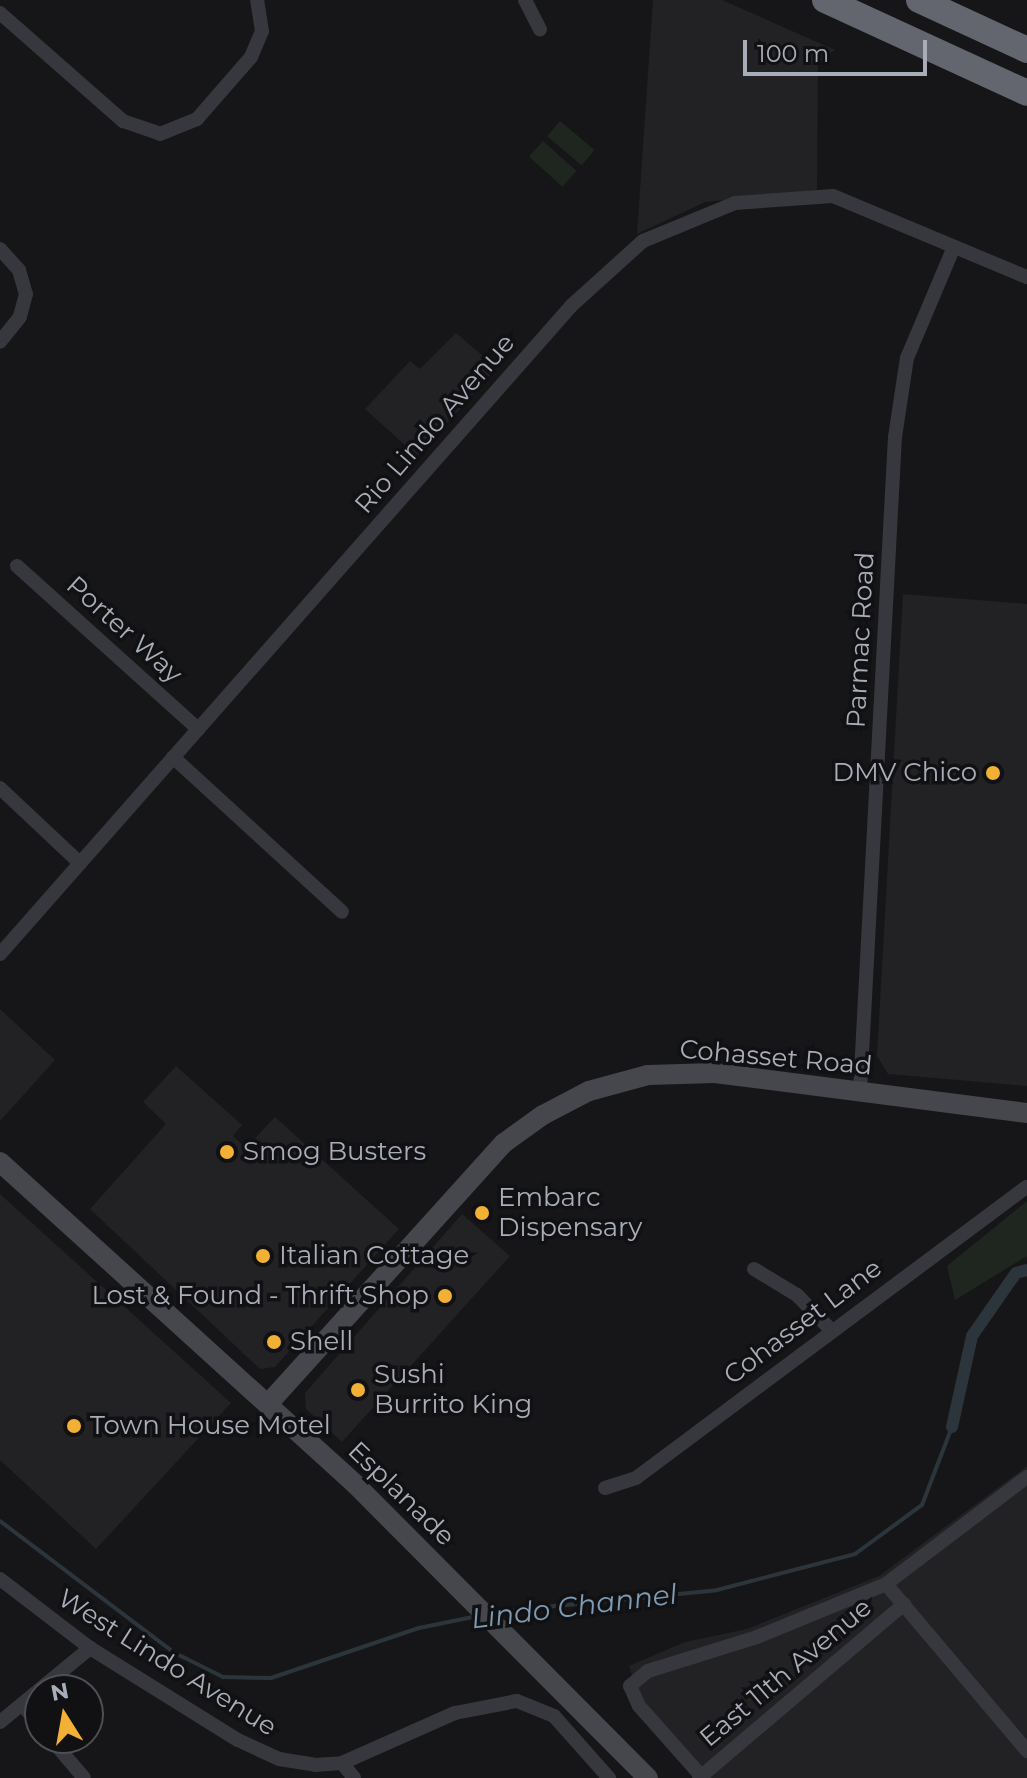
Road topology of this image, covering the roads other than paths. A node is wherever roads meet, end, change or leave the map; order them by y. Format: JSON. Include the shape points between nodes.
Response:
{"nodes":[{"id":1,"x":257,"y":0,"type":"edge"},
{"id":2,"x":525,"y":0,"type":"edge"},
{"id":3,"x":825,"y":0,"type":"edge"},
{"id":4,"x":919,"y":0,"type":"edge"},
{"id":5,"x":0,"y":13,"type":"edge"},
{"id":6,"x":540,"y":29,"type":"dead end"},
{"id":7,"x":1027,"y":50,"type":"edge"},
{"id":8,"x":1027,"y":93,"type":"edge"},
{"id":9,"x":0,"y":249,"type":"edge"},
{"id":10,"x":953,"y":249,"type":"junction"},
{"id":11,"x":1027,"y":277,"type":"edge"},
{"id":12,"x":0,"y":342,"type":"edge"},
{"id":13,"x":17,"y":566,"type":"dead end"},
{"id":14,"x":198,"y":729,"type":"junction"},
{"id":15,"x":173,"y":757,"type":"junction"},
{"id":16,"x":0,"y":788,"type":"edge"},
{"id":17,"x":80,"y":863,"type":"junction"},
{"id":18,"x":342,"y":912,"type":"dead end"},
{"id":19,"x":0,"y":954,"type":"edge"},
{"id":20,"x":860,"y":1091,"type":"junction"},
{"id":21,"x":1027,"y":1113,"type":"edge"},
{"id":22,"x":0,"y":1162,"type":"edge"},
{"id":23,"x":1027,"y":1187,"type":"edge"},
{"id":24,"x":754,"y":1269,"type":"dead end"},
{"id":25,"x":831,"y":1330,"type":"junction"},
{"id":26,"x":268,"y":1404,"type":"junction"},
{"id":27,"x":1027,"y":1477,"type":"edge"},
{"id":28,"x":605,"y":1488,"type":"dead end"},
{"id":29,"x":0,"y":1579,"type":"edge"},
{"id":30,"x":886,"y":1584,"type":"junction"},
{"id":31,"x":904,"y":1604,"type":"junction"},
{"id":32,"x":90,"y":1648,"type":"junction"},
{"id":33,"x":22,"y":1704,"type":"junction"},
{"id":34,"x":24,"y":1706,"type":"edge"},
{"id":35,"x":0,"y":1722,"type":"edge"},
{"id":36,"x":1027,"y":1751,"type":"edge"},
{"id":37,"x":64,"y":1754,"type":"edge"},
{"id":38,"x":342,"y":1763,"type":"junction"},
{"id":39,"x":321,"y":1772,"type":"edge"},
{"id":40,"x":701,"y":1777,"type":"edge"},
{"id":41,"x":84,"y":1778,"type":"edge"},
{"id":42,"x":354,"y":1778,"type":"edge"},
{"id":43,"x":609,"y":1778,"type":"edge"},
{"id":44,"x":648,"y":1778,"type":"edge"}],
"edges":[{"from":1,"to":5,"type":"street","via":[[262,31],[251,57],[197,119],[160,134],[131,128]]},
{"from":2,"to":6,"type":"street"},
{"from":3,"to":8,"type":"highway"},
{"from":4,"to":7,"type":"highway"},
{"from":9,"to":12,"type":"street","via":[[19,270],[26,302]]},
{"from":10,"to":11,"type":"street","name":"Rio Lindo Avenue"},
{"from":10,"to":14,"type":"street","name":"Rio Lindo Avenue","via":[[833,196],[735,203],[643,241],[589,285]]},
{"from":10,"to":20,"type":"street","name":"Parmac Road","via":[[907,358],[895,437]]},
{"from":13,"to":14,"type":"street","name":"Porter Way"},
{"from":14,"to":15,"type":"street","name":"Rio Lindo Avenue"},
{"from":15,"to":17,"type":"street","name":"Rio Lindo Avenue"},
{"from":15,"to":18,"type":"street"},
{"from":16,"to":17,"type":"street"},
{"from":17,"to":19,"type":"street","name":"Rio Lindo Avenue"},
{"from":20,"to":21,"type":"main road","name":"Cohasset Road"},
{"from":20,"to":26,"type":"main road","name":"Cohasset Road","via":[[681,1071],[616,1082],[565,1102],[504,1143]]},
{"from":22,"to":26,"type":"main road","name":"Esplanade"},
{"from":23,"to":25,"type":"street","name":"Cohasset Lane"},
{"from":24,"to":25,"type":"street","via":[[797,1295]]},
{"from":25,"to":28,"type":"street","name":"Cohasset Lane","via":[[636,1478]]},
{"from":26,"to":44,"type":"main road","name":"Esplanade"},
{"from":27,"to":30,"type":"street"},
{"from":29,"to":32,"type":"street","name":"West Lindo Avenue"},
{"from":30,"to":31,"type":"street"},
{"from":30,"to":40,"type":"street","via":[[757,1637],[648,1671],[630,1686],[639,1706]]},
{"from":31,"to":36,"type":"street"},
{"from":31,"to":40,"type":"street","name":"East 11th Avenue"},
{"from":32,"to":33,"type":"street"},
{"from":32,"to":39,"type":"street","name":"West Lindo Avenue","via":[[250,1747]]},
{"from":33,"to":34,"type":"street"},
{"from":33,"to":35,"type":"street"},
{"from":37,"to":41,"type":"street"},
{"from":38,"to":39,"type":"street","name":"West Lindo Avenue"},
{"from":38,"to":42,"type":"street"},
{"from":38,"to":43,"type":"street","name":"West Lindo Avenue","via":[[441,1718],[489,1703],[517,1701],[554,1716]]}]}
